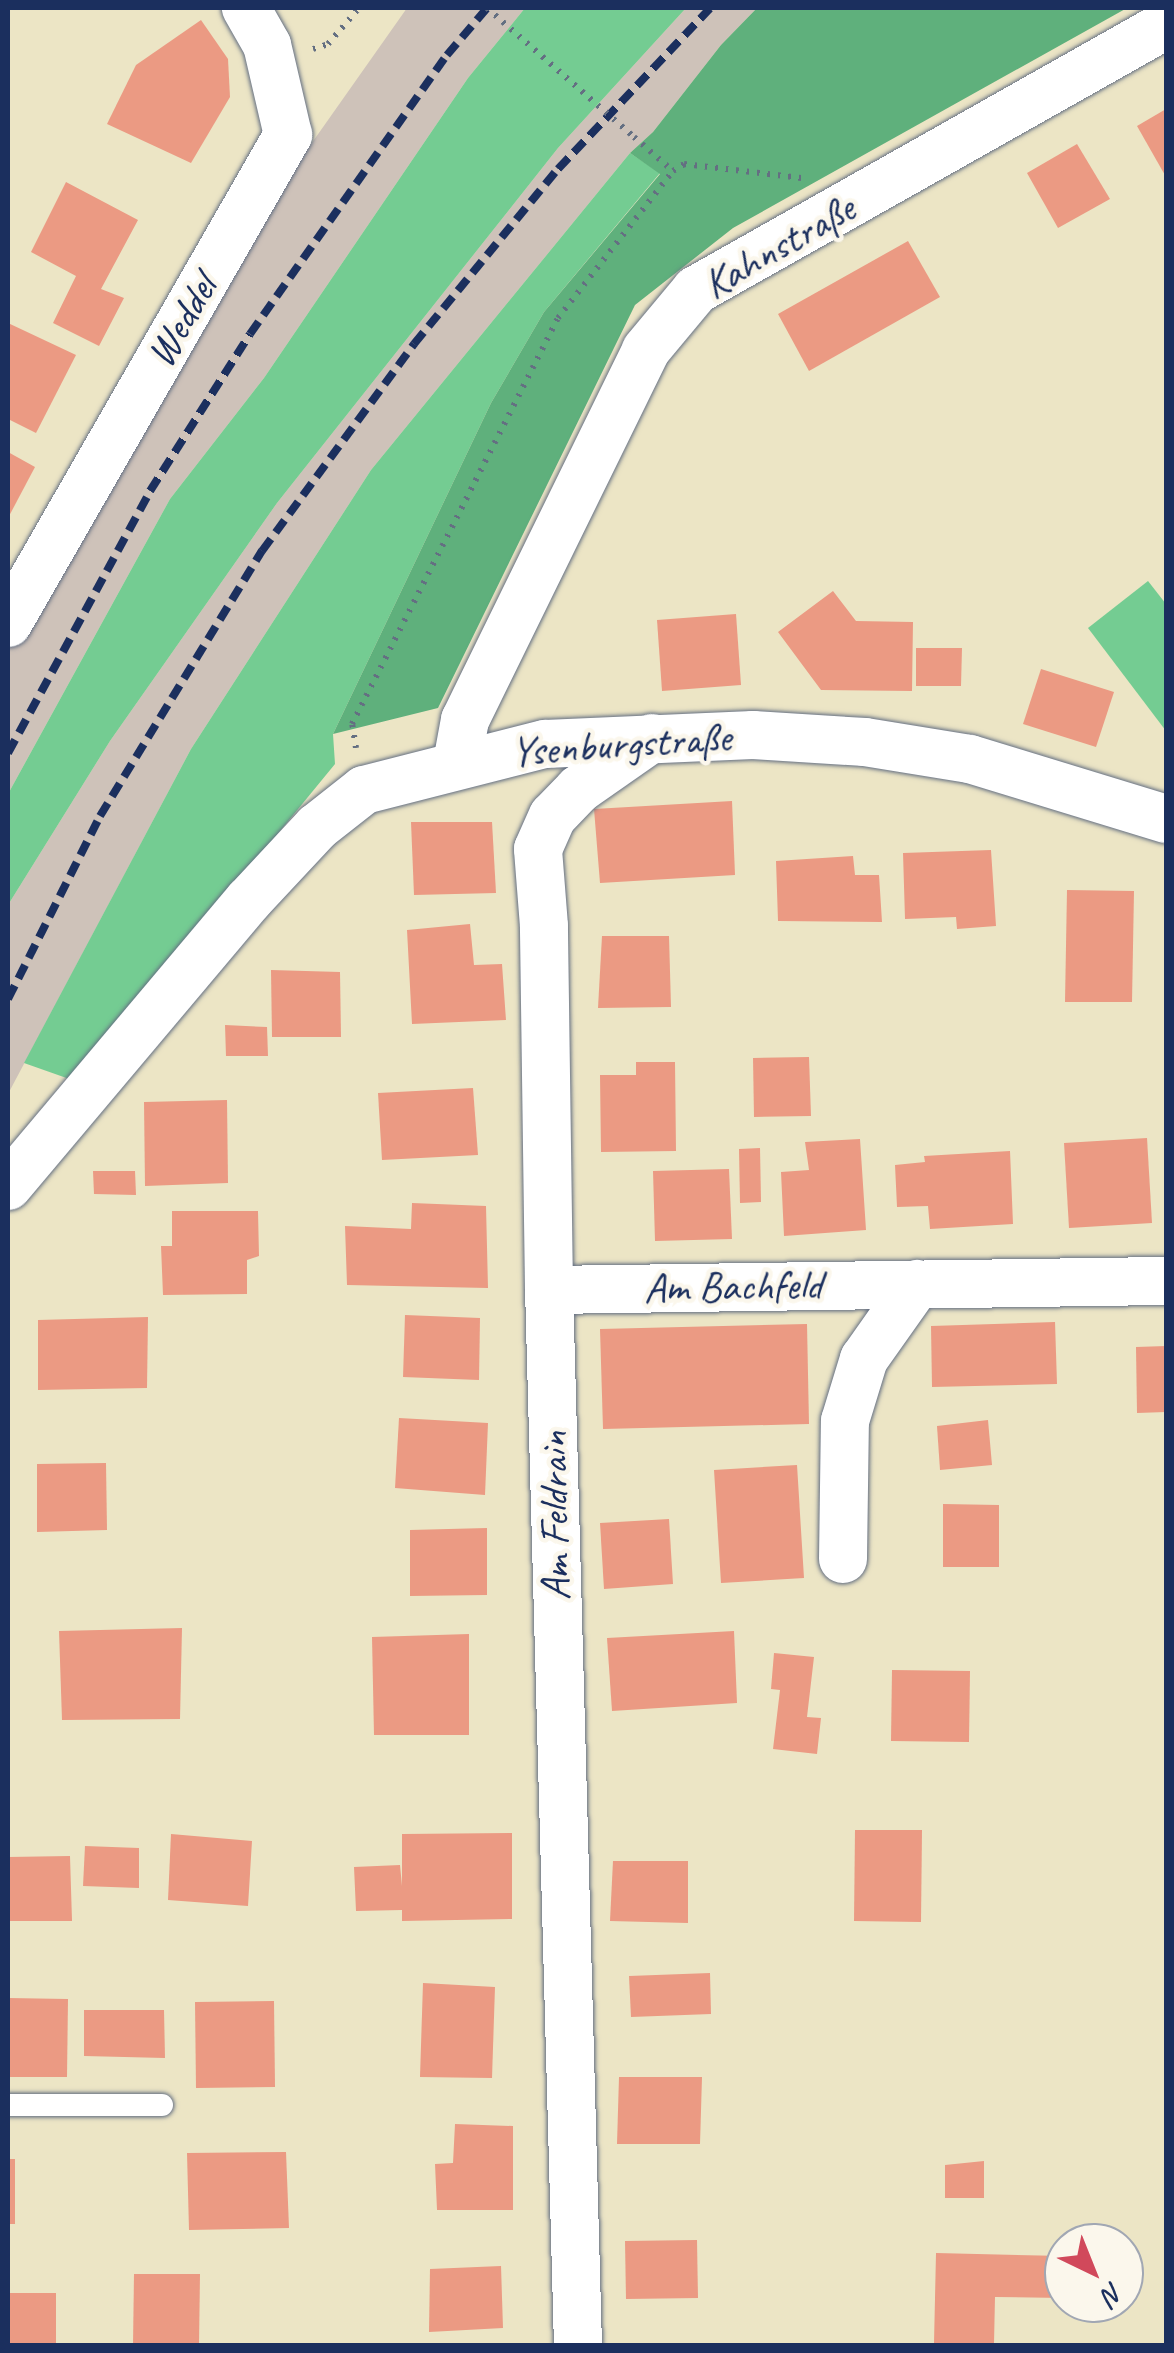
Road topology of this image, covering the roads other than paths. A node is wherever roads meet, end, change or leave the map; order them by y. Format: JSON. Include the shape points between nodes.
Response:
{"nodes":[{"id":1,"x":246,"y":8,"type":"edge"},
{"id":2,"x":1166,"y":25,"type":"edge"},
{"id":3,"x":8,"y":624,"type":"edge"},
{"id":4,"x":652,"y":738,"type":"junction"},
{"id":5,"x":458,"y":762,"type":"junction"},
{"id":6,"x":1166,"y":819,"type":"edge"},
{"id":7,"x":8,"y":1186,"type":"edge"},
{"id":8,"x":1166,"y":1281,"type":"edge"},
{"id":9,"x":917,"y":1284,"type":"junction"},
{"id":10,"x":549,"y":1290,"type":"junction"},
{"id":11,"x":843,"y":1559,"type":"dead end"},
{"id":12,"x":162,"y":2105,"type":"dead end"},
{"id":13,"x":8,"y":2106,"type":"edge"},
{"id":14,"x":578,"y":2346,"type":"edge"}],
"edges":[{"from":1,"to":3,"type":"street","name":"Weddel","via":[[267,45],[288,135]]},
{"from":2,"to":5,"type":"street","name":"Kahnstraße","via":[[696,290],[638,366],[465,720]]},
{"from":4,"to":5,"type":"street","name":"Ysenburgstraße","via":[[545,744]]},
{"from":4,"to":6,"type":"street","name":"Ysenburgstraße","via":[[866,742],[970,759]]},
{"from":4,"to":10,"type":"street","name":"Am Feldrain","via":[[578,790],[554,816],[538,849]]},
{"from":5,"to":7,"type":"street","name":"Ysenburgstraße","via":[[364,790],[317,828]]},
{"from":8,"to":9,"type":"street","name":"Am Bachfeld"},
{"from":9,"to":10,"type":"street","name":"Am Bachfeld"},
{"from":9,"to":11,"type":"street","name":"Am Bachfeld","via":[[864,1359],[846,1421]]},
{"from":10,"to":14,"type":"street","name":"Am Feldrain"},
{"from":12,"to":13,"type":"lane"}]}
